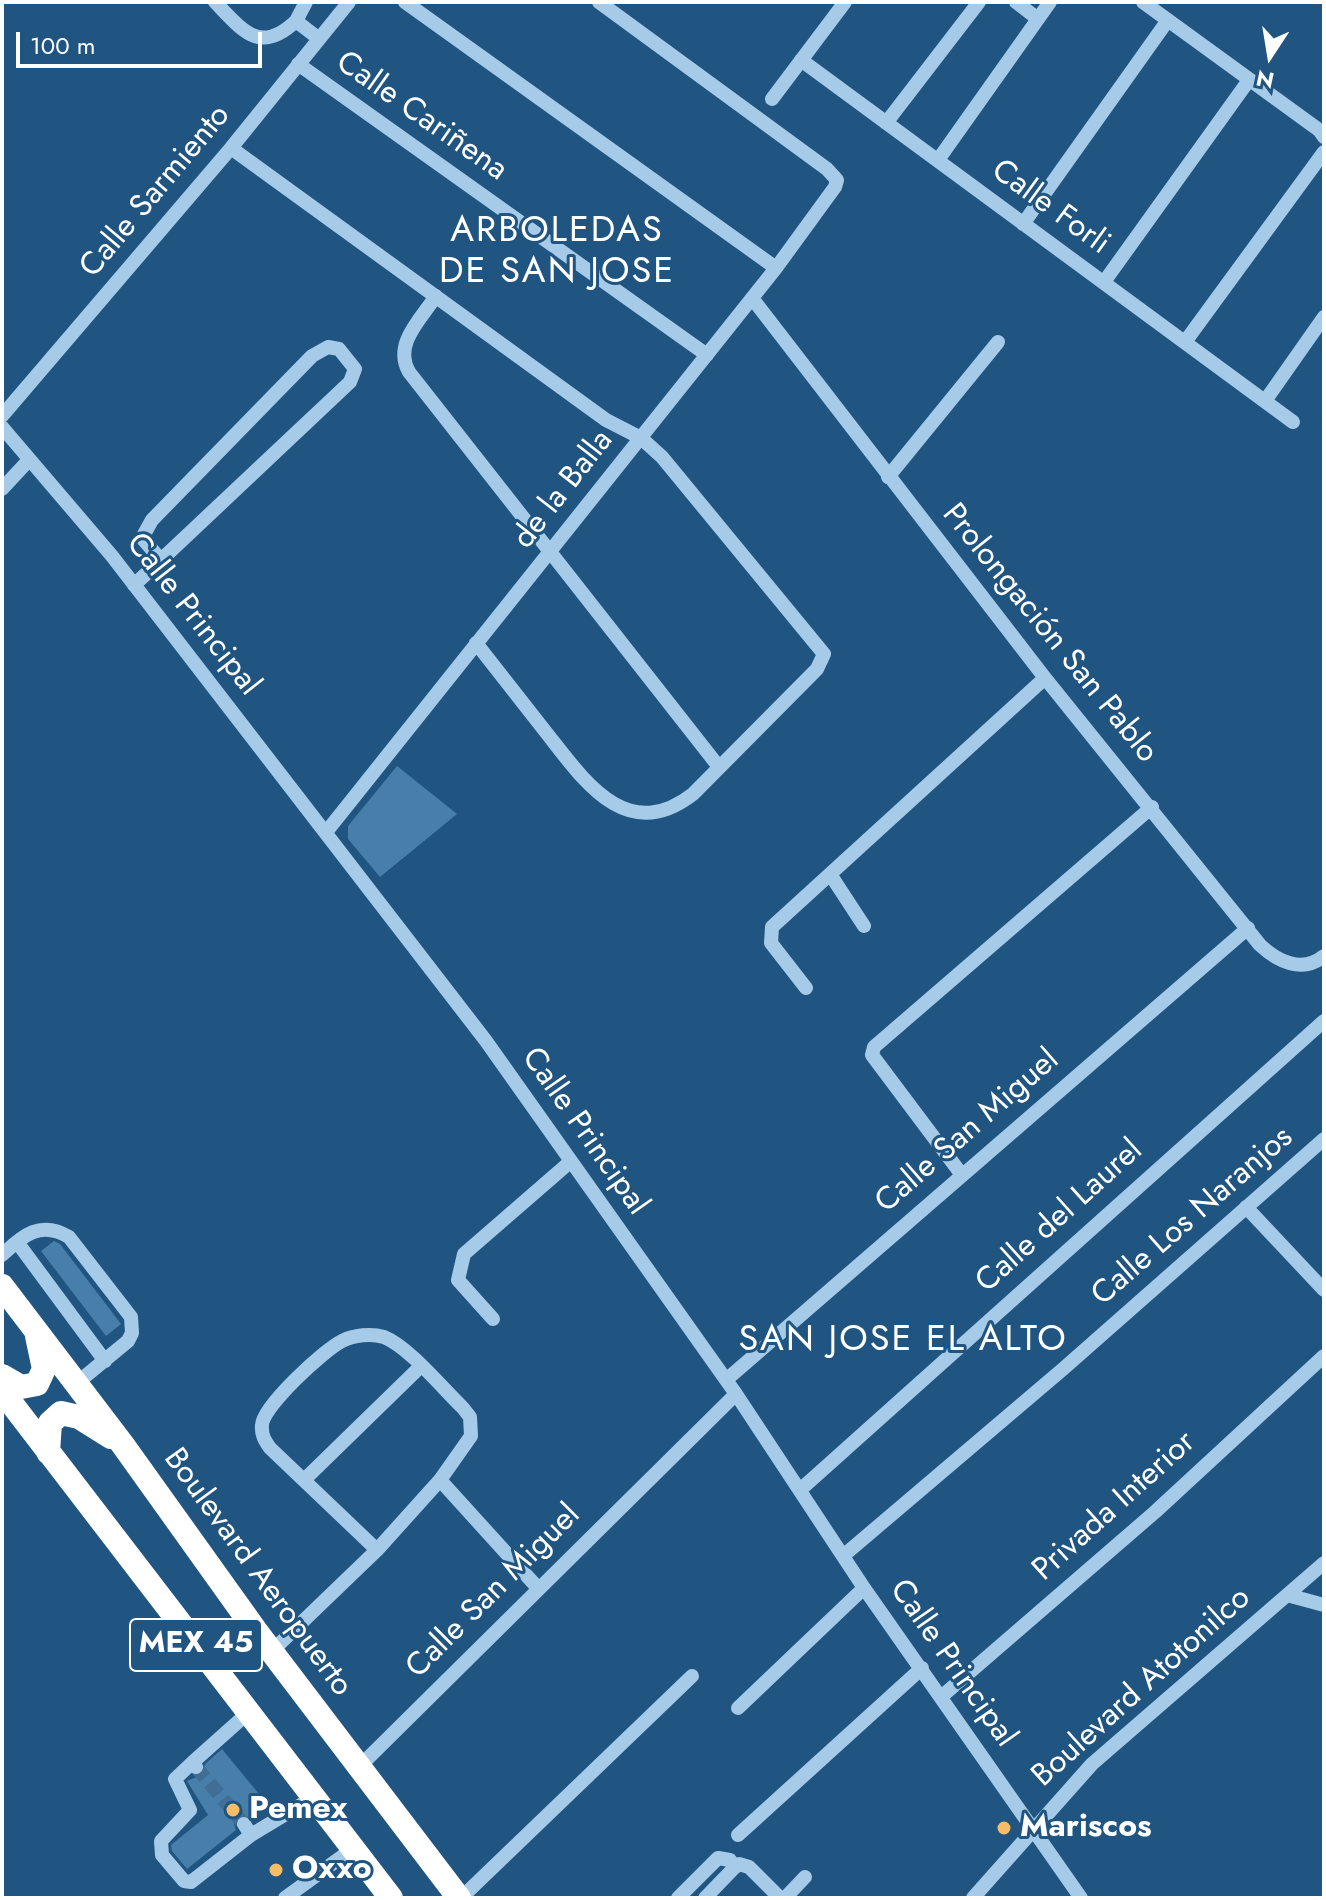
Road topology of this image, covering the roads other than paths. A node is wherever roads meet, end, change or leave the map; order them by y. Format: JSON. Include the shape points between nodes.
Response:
{"nodes":[{"id":1,"x":215,"y":2,"type":"edge"},
{"id":2,"x":306,"y":2,"type":"edge"},
{"id":3,"x":349,"y":2,"type":"edge"},
{"id":4,"x":405,"y":2,"type":"edge"},
{"id":5,"x":599,"y":2,"type":"edge"},
{"id":6,"x":845,"y":2,"type":"edge"},
{"id":7,"x":979,"y":2,"type":"edge"},
{"id":8,"x":1016,"y":2,"type":"edge"},
{"id":9,"x":1050,"y":2,"type":"edge"},
{"id":10,"x":1143,"y":2,"type":"edge"},
{"id":11,"x":1038,"y":19,"type":"junction"},
{"id":12,"x":1168,"y":20,"type":"junction"},
{"id":13,"x":296,"y":21,"type":"junction"},
{"id":14,"x":318,"y":38,"type":"junction"},
{"id":15,"x":801,"y":60,"type":"junction"},
{"id":16,"x":298,"y":64,"type":"junction"},
{"id":17,"x":1249,"y":80,"type":"junction"},
{"id":18,"x":772,"y":99,"type":"dead end"},
{"id":19,"x":886,"y":123,"type":"junction"},
{"id":20,"x":1324,"y":137,"type":"edge"},
{"id":21,"x":231,"y":148,"type":"junction"},
{"id":22,"x":1324,"y":152,"type":"edge"},
{"id":23,"x":938,"y":160,"type":"junction"},
{"id":24,"x":1023,"y":224,"type":"junction"},
{"id":25,"x":776,"y":268,"type":"junction"},
{"id":26,"x":1104,"y":282,"type":"junction"},
{"id":27,"x":436,"y":296,"type":"junction"},
{"id":28,"x":752,"y":298,"type":"junction"},
{"id":29,"x":1324,"y":317,"type":"edge"},
{"id":30,"x":998,"y":342,"type":"dead end"},
{"id":31,"x":1185,"y":342,"type":"junction"},
{"id":32,"x":707,"y":355,"type":"junction"},
{"id":33,"x":1265,"y":401,"type":"junction"},
{"id":34,"x":2,"y":416,"type":"edge"},
{"id":35,"x":1293,"y":422,"type":"dead end"},
{"id":36,"x":2,"y":427,"type":"edge"},
{"id":37,"x":641,"y":438,"type":"junction"},
{"id":38,"x":28,"y":461,"type":"junction"},
{"id":39,"x":888,"y":477,"type":"junction"},
{"id":40,"x":2,"y":489,"type":"edge"},
{"id":41,"x":551,"y":553,"type":"junction"},
{"id":42,"x":161,"y":560,"type":"junction"},
{"id":43,"x":134,"y":585,"type":"junction"},
{"id":44,"x":476,"y":643,"type":"junction"},
{"id":45,"x":1045,"y":678,"type":"junction"},
{"id":46,"x":719,"y":767,"type":"junction"},
{"id":47,"x":1152,"y":807,"type":"junction"},
{"id":48,"x":327,"y":831,"type":"junction"},
{"id":49,"x":830,"y":874,"type":"junction"},
{"id":50,"x":864,"y":926,"type":"dead end"},
{"id":51,"x":1248,"y":928,"type":"junction"},
{"id":52,"x":1324,"y":956,"type":"edge"},
{"id":53,"x":806,"y":988,"type":"dead end"},
{"id":54,"x":1324,"y":1021,"type":"edge"},
{"id":55,"x":1324,"y":1139,"type":"edge"},
{"id":56,"x":570,"y":1162,"type":"junction"},
{"id":57,"x":962,"y":1175,"type":"junction"},
{"id":58,"x":1246,"y":1207,"type":"junction"},
{"id":59,"x":17,"y":1242,"type":"junction"},
{"id":60,"x":2,"y":1255,"type":"edge"},
{"id":61,"x":2,"y":1286,"type":"edge"},
{"id":62,"x":1324,"y":1290,"type":"edge"},
{"id":63,"x":493,"y":1319,"type":"dead end"},
{"id":64,"x":34,"y":1325,"type":"junction"},
{"id":65,"x":1324,"y":1356,"type":"edge"},
{"id":66,"x":105,"y":1361,"type":"junction"},
{"id":67,"x":420,"y":1367,"type":"junction"},
{"id":68,"x":2,"y":1376,"type":"edge"},
{"id":69,"x":726,"y":1380,"type":"junction"},
{"id":70,"x":77,"y":1383,"type":"junction"},
{"id":71,"x":2,"y":1391,"type":"edge"},
{"id":72,"x":736,"y":1394,"type":"junction"},
{"id":73,"x":123,"y":1445,"type":"junction"},
{"id":74,"x":48,"y":1452,"type":"junction"},
{"id":75,"x":304,"y":1480,"type":"junction"},
{"id":76,"x":440,"y":1480,"type":"junction"},
{"id":77,"x":800,"y":1490,"type":"junction"},
{"id":78,"x":377,"y":1550,"type":"junction"},
{"id":79,"x":843,"y":1556,"type":"junction"},
{"id":80,"x":1324,"y":1563,"type":"edge"},
{"id":81,"x":537,"y":1587,"type":"junction"},
{"id":82,"x":864,"y":1588,"type":"junction"},
{"id":83,"x":1287,"y":1595,"type":"junction"},
{"id":84,"x":1324,"y":1605,"type":"edge"},
{"id":85,"x":272,"y":1651,"type":"junction"},
{"id":86,"x":922,"y":1668,"type":"junction"},
{"id":87,"x":692,"y":1676,"type":"dead end"},
{"id":88,"x":941,"y":1697,"type":"junction"},
{"id":89,"x":738,"y":1708,"type":"dead end"},
{"id":90,"x":249,"y":1712,"type":"junction"},
{"id":91,"x":361,"y":1765,"type":"junction"},
{"id":92,"x":314,"y":1797,"type":"junction"},
{"id":93,"x":1033,"y":1827,"type":"junction"},
{"id":94,"x":738,"y":1835,"type":"dead end"},
{"id":95,"x":354,"y":1848,"type":"junction"},
{"id":96,"x":734,"y":1868,"type":"junction"},
{"id":97,"x":805,"y":1877,"type":"dead end"},
{"id":98,"x":388,"y":1897,"type":"edge"},
{"id":99,"x":285,"y":1898,"type":"edge"},
{"id":100,"x":460,"y":1898,"type":"edge"},
{"id":101,"x":678,"y":1898,"type":"edge"},
{"id":102,"x":705,"y":1898,"type":"edge"},
{"id":103,"x":782,"y":1898,"type":"edge"},
{"id":104,"x":973,"y":1898,"type":"edge"},
{"id":105,"x":1081,"y":1898,"type":"edge"}],
"edges":[{"from":1,"to":13,"type":"street","via":[[243,30],[260,38],[278,37]]},
{"from":2,"to":13,"type":"street"},
{"from":3,"to":14,"type":"street","name":"Calle Sarmiento"},
{"from":4,"to":25,"type":"street"},
{"from":5,"to":25,"type":"street","name":"de la Balla","via":[[837,180]]},
{"from":6,"to":15,"type":"street"},
{"from":7,"to":19,"type":"street"},
{"from":8,"to":11,"type":"street"},
{"from":9,"to":11,"type":"street"},
{"from":10,"to":12,"type":"street"},
{"from":11,"to":23,"type":"street"},
{"from":12,"to":17,"type":"street"},
{"from":12,"to":24,"type":"street"},
{"from":13,"to":14,"type":"street"},
{"from":14,"to":16,"type":"street","name":"Calle Sarmiento"},
{"from":15,"to":18,"type":"street"},
{"from":15,"to":19,"type":"street","name":"Calle Forli"},
{"from":16,"to":21,"type":"street","name":"Calle Sarmiento"},
{"from":16,"to":32,"type":"street","name":"Calle Cariñena"},
{"from":17,"to":20,"type":"street"},
{"from":17,"to":26,"type":"street"},
{"from":19,"to":23,"type":"street","name":"Calle Forli"},
{"from":21,"to":27,"type":"street"},
{"from":21,"to":34,"type":"street","name":"Calle Sarmiento"},
{"from":22,"to":31,"type":"street"},
{"from":23,"to":24,"type":"street","name":"Calle Forli"},
{"from":24,"to":26,"type":"street","name":"Calle Forli"},
{"from":25,"to":28,"type":"street","name":"de la Balla"},
{"from":26,"to":31,"type":"street","name":"Calle Forli"},
{"from":27,"to":37,"type":"street","via":[[606,420]]},
{"from":27,"to":41,"type":"street","via":[[404,346],[404,362]]},
{"from":28,"to":32,"type":"street","name":"de la Balla"},
{"from":28,"to":39,"type":"street","name":"Prolongación San Pablo"},
{"from":29,"to":33,"type":"street"},
{"from":30,"to":39,"type":"street"},
{"from":31,"to":33,"type":"street","name":"Calle Forli"},
{"from":32,"to":37,"type":"street","name":"de la Balla"},
{"from":33,"to":35,"type":"street","name":"Calle Forli"},
{"from":36,"to":38,"type":"street","name":"Calle Principal"},
{"from":37,"to":41,"type":"street","name":"de la Balla"},
{"from":37,"to":46,"type":"street","via":[[824,654],[817,669]]},
{"from":38,"to":40,"type":"street"},
{"from":38,"to":43,"type":"street","name":"Calle Principal"},
{"from":39,"to":45,"type":"street","name":"Prolongación San Pablo"},
{"from":41,"to":44,"type":"street","name":"de la Balla"},
{"from":41,"to":46,"type":"street"},
{"from":42,"to":42,"type":"street","via":[[350,382],[355,369],[345,354],[328,347],[312,356],[152,520],[142,538]]},
{"from":42,"to":43,"type":"street"},
{"from":43,"to":48,"type":"street","name":"Calle Principal"},
{"from":44,"to":46,"type":"street","via":[[590,788],[617,805],[641,813],[677,806]]},
{"from":44,"to":48,"type":"street","name":"de la Balla"},
{"from":45,"to":47,"type":"street","name":"Prolongación San Pablo"},
{"from":45,"to":49,"type":"street"},
{"from":47,"to":51,"type":"street","name":"Prolongación San Pablo"},
{"from":47,"to":57,"type":"street","via":[[874,1047],[872,1055]]},
{"from":48,"to":56,"type":"street","name":"Calle Principal"},
{"from":49,"to":50,"type":"street"},
{"from":49,"to":53,"type":"street","via":[[772,927],[770,936]]},
{"from":51,"to":52,"type":"street","name":"Prolongación San Pablo","via":[[1271,956],[1286,963],[1302,965]]},
{"from":51,"to":57,"type":"street","name":"Calle San Miguel"},
{"from":54,"to":77,"type":"street","name":"Calle del Laurel"},
{"from":55,"to":58,"type":"street","name":"Calle Los Naranjos"},
{"from":56,"to":63,"type":"street","via":[[464,1254],[458,1280]]},
{"from":56,"to":69,"type":"street","name":"Calle Principal"},
{"from":57,"to":69,"type":"street","name":"Calle San Miguel"},
{"from":58,"to":62,"type":"street"},
{"from":58,"to":79,"type":"street","name":"Calle Los Naranjos"},
{"from":59,"to":60,"type":"street"},
{"from":59,"to":66,"type":"street"},
{"from":59,"to":66,"type":"street","via":[[42,1228],[69,1237],[131,1317],[128,1341]]},
{"from":61,"to":64,"type":"highway","name":"Boulevard Aeropuerto","number":"MEX 45"},
{"from":64,"to":68,"type":"highway","via":[[42,1377],[21,1387]]},
{"from":64,"to":70,"type":"highway","name":"Boulevard Aeropuerto","number":"MEX 45"},
{"from":65,"to":88,"type":"street","name":"Privada Interior","via":[[1155,1512]]},
{"from":66,"to":70,"type":"street"},
{"from":67,"to":75,"type":"street"},
{"from":67,"to":75,"type":"street","via":[[384,1337],[353,1337],[339,1343],[273,1403],[262,1425],[263,1437]]},
{"from":67,"to":76,"type":"street","via":[[463,1408],[472,1426],[467,1445]]},
{"from":69,"to":72,"type":"street","name":"Calle Principal"},
{"from":70,"to":73,"type":"highway","name":"Boulevard Aeropuerto","number":"MEX 45"},
{"from":71,"to":74,"type":"highway","number":"MEX 45"},
{"from":72,"to":77,"type":"street","name":"Calle Principal"},
{"from":72,"to":81,"type":"street","name":"Calle San Miguel"},
{"from":73,"to":74,"type":"highway","via":[[79,1417],[61,1413],[50,1423]]},
{"from":73,"to":85,"type":"highway","name":"Boulevard Aeropuerto","number":"MEX 45"},
{"from":74,"to":90,"type":"highway","number":"MEX 45"},
{"from":75,"to":78,"type":"street"},
{"from":76,"to":78,"type":"street"},
{"from":76,"to":81,"type":"street"},
{"from":77,"to":79,"type":"street","name":"Calle Principal"},
{"from":78,"to":85,"type":"street"},
{"from":79,"to":82,"type":"street","name":"Calle Principal"},
{"from":80,"to":83,"type":"street","name":"Boulevard Atotonilco"},
{"from":81,"to":91,"type":"street","name":"Calle San Miguel"},
{"from":82,"to":86,"type":"street","name":"Calle Principal"},
{"from":82,"to":89,"type":"street"},
{"from":83,"to":84,"type":"street"},
{"from":83,"to":93,"type":"street","name":"Boulevard Atotonilco","via":[[1092,1764]]},
{"from":85,"to":91,"type":"highway","name":"Boulevard Aeropuerto","number":"MEX 45"},
{"from":86,"to":88,"type":"street","name":"Calle Principal"},
{"from":86,"to":94,"type":"street"},
{"from":87,"to":100,"type":"street"},
{"from":88,"to":93,"type":"street","name":"Calle Principal"},
{"from":90,"to":92,"type":"highway","number":"MEX 45"},
{"from":90,"to":92,"type":"street","via":[[175,1779],[190,1810],[161,1841],[162,1855],[184,1881],[191,1882],[247,1830]]},
{"from":91,"to":100,"type":"highway","name":"Boulevard Aeropuerto","number":"MEX 45"},
{"from":92,"to":95,"type":"highway","number":"MEX 45"},
{"from":93,"to":104,"type":"street","name":"Boulevard Atotonilco"},
{"from":93,"to":105,"type":"street","name":"Calle Principal"},
{"from":95,"to":98,"type":"highway","number":"MEX 45"},
{"from":95,"to":99,"type":"street"},
{"from":96,"to":101,"type":"street","via":[[730,1860],[718,1858]]},
{"from":96,"to":102,"type":"street"},
{"from":96,"to":103,"type":"street","via":[[749,1867]]},
{"from":97,"to":103,"type":"street"}]}
